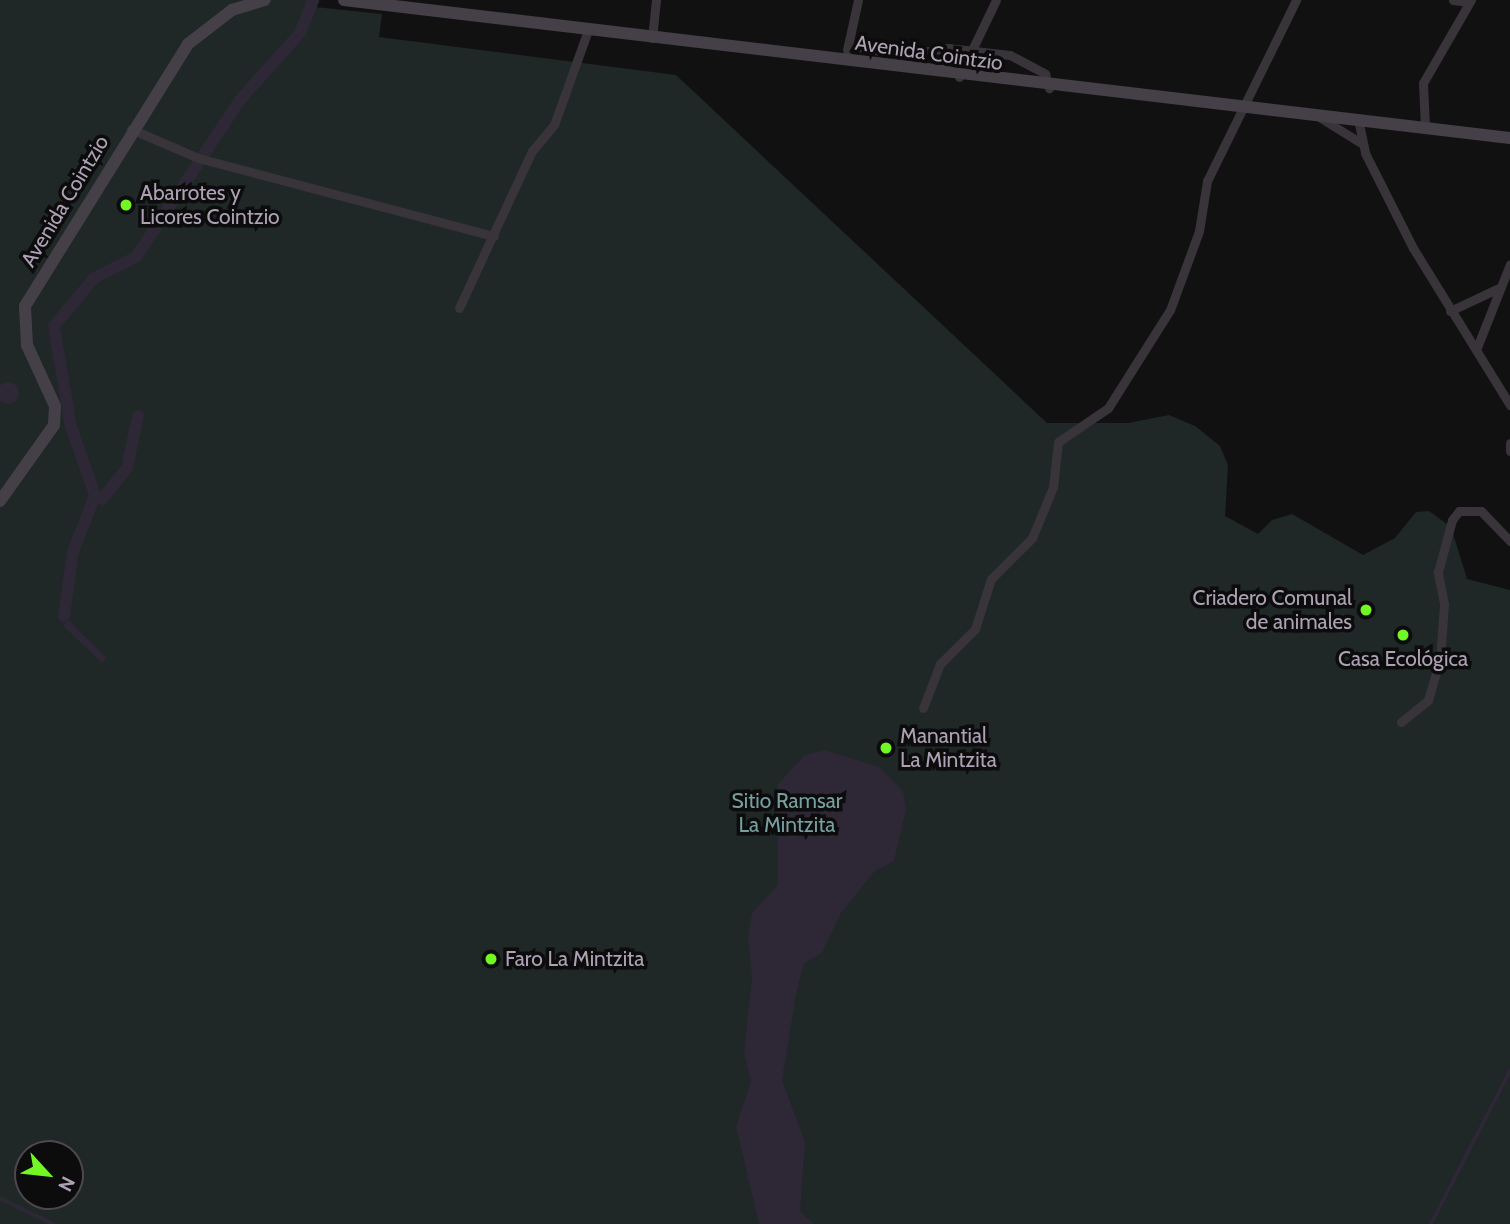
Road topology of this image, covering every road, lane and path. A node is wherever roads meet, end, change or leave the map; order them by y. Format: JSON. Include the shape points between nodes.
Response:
{"nodes":[{"id":1,"x":264,"y":0,"type":"edge"},
{"id":2,"x":344,"y":0,"type":"edge"},
{"id":3,"x":656,"y":0,"type":"edge"},
{"id":4,"x":859,"y":0,"type":"edge"},
{"id":5,"x":996,"y":0,"type":"edge"},
{"id":6,"x":1296,"y":0,"type":"edge"},
{"id":7,"x":1453,"y":0,"type":"edge"},
{"id":8,"x":1470,"y":1,"type":"edge"},
{"id":9,"x":230,"y":5,"type":"edge"},
{"id":10,"x":588,"y":30,"type":"junction"},
{"id":11,"x":652,"y":38,"type":"junction"},
{"id":12,"x":848,"y":46,"type":"junction"},
{"id":13,"x":968,"y":50,"type":"junction"},
{"id":14,"x":845,"y":61,"type":"junction"},
{"id":15,"x":959,"y":77,"type":"junction"},
{"id":16,"x":1049,"y":88,"type":"junction"},
{"id":17,"x":1239,"y":109,"type":"junction"},
{"id":18,"x":1315,"y":114,"type":"junction"},
{"id":19,"x":1358,"y":119,"type":"junction"},
{"id":20,"x":1425,"y":127,"type":"junction"},
{"id":21,"x":131,"y":129,"type":"junction"},
{"id":22,"x":1510,"y":138,"type":"edge"},
{"id":23,"x":1361,"y":143,"type":"junction"},
{"id":24,"x":494,"y":236,"type":"junction"},
{"id":25,"x":1510,"y":264,"type":"edge"},
{"id":26,"x":1501,"y":287,"type":"junction"},
{"id":27,"x":459,"y":308,"type":"dead end"},
{"id":28,"x":1450,"y":312,"type":"junction"},
{"id":29,"x":1476,"y":350,"type":"junction"},
{"id":30,"x":1510,"y":405,"type":"edge"},
{"id":31,"x":1510,"y":443,"type":"edge"},
{"id":32,"x":1510,"y":451,"type":"edge"},
{"id":33,"x":0,"y":501,"type":"edge"},
{"id":34,"x":1510,"y":541,"type":"edge"},
{"id":35,"x":923,"y":708,"type":"dead end"},
{"id":36,"x":1401,"y":722,"type":"dead end"}],
"edges":[{"from":1,"to":9,"type":"main road","name":"Avenida Cointzio"},
{"from":2,"to":10,"type":"main road","name":"Avenida Cointzio"},
{"from":3,"to":11,"type":"street"},
{"from":4,"to":12,"type":"street"},
{"from":5,"to":13,"type":"street"},
{"from":6,"to":17,"type":"street"},
{"from":7,"to":8,"type":"street"},
{"from":8,"to":20,"type":"street","via":[[1423,83]]},
{"from":9,"to":21,"type":"main road","name":"Avenida Cointzio","via":[[188,44]]},
{"from":10,"to":11,"type":"main road","name":"Avenida Cointzio"},
{"from":10,"to":24,"type":"street","via":[[554,125],[532,151]]},
{"from":11,"to":14,"type":"main road","name":"Avenida Cointzio"},
{"from":12,"to":13,"type":"street","via":[[902,55]]},
{"from":12,"to":14,"type":"street"},
{"from":13,"to":15,"type":"street"},
{"from":13,"to":16,"type":"street","via":[[1029,62],[1045,74]]},
{"from":14,"to":15,"type":"main road","name":"Avenida Cointzio"},
{"from":15,"to":16,"type":"main road","name":"Avenida Cointzio"},
{"from":16,"to":17,"type":"main road","name":"Avenida Cointzio"},
{"from":17,"to":18,"type":"main road","name":"Avenida Cointzio"},
{"from":17,"to":35,"type":"street","via":[[1207,181],[1199,230],[1170,310],[1108,408],[1058,442],[1053,487],[1032,538],[991,579],[975,629],[940,664]]},
{"from":18,"to":19,"type":"main road","name":"Avenida Cointzio"},
{"from":18,"to":23,"type":"street"},
{"from":19,"to":20,"type":"main road","name":"Avenida Cointzio"},
{"from":19,"to":23,"type":"street"},
{"from":20,"to":22,"type":"main road","name":"Avenida Cointzio"},
{"from":21,"to":24,"type":"street","via":[[198,158]]},
{"from":21,"to":33,"type":"main road","name":"Avenida Cointzio","via":[[25,306],[27,345],[55,406],[54,425]]},
{"from":23,"to":28,"type":"street"},
{"from":24,"to":27,"type":"street"},
{"from":25,"to":26,"type":"street"},
{"from":26,"to":28,"type":"street"},
{"from":26,"to":29,"type":"street"},
{"from":28,"to":29,"type":"street"},
{"from":29,"to":30,"type":"street"},
{"from":31,"to":32,"type":"street"},
{"from":34,"to":36,"type":"street","via":[[1471,508],[1452,520],[1438,572],[1444,604],[1440,659],[1428,700]]}]}
